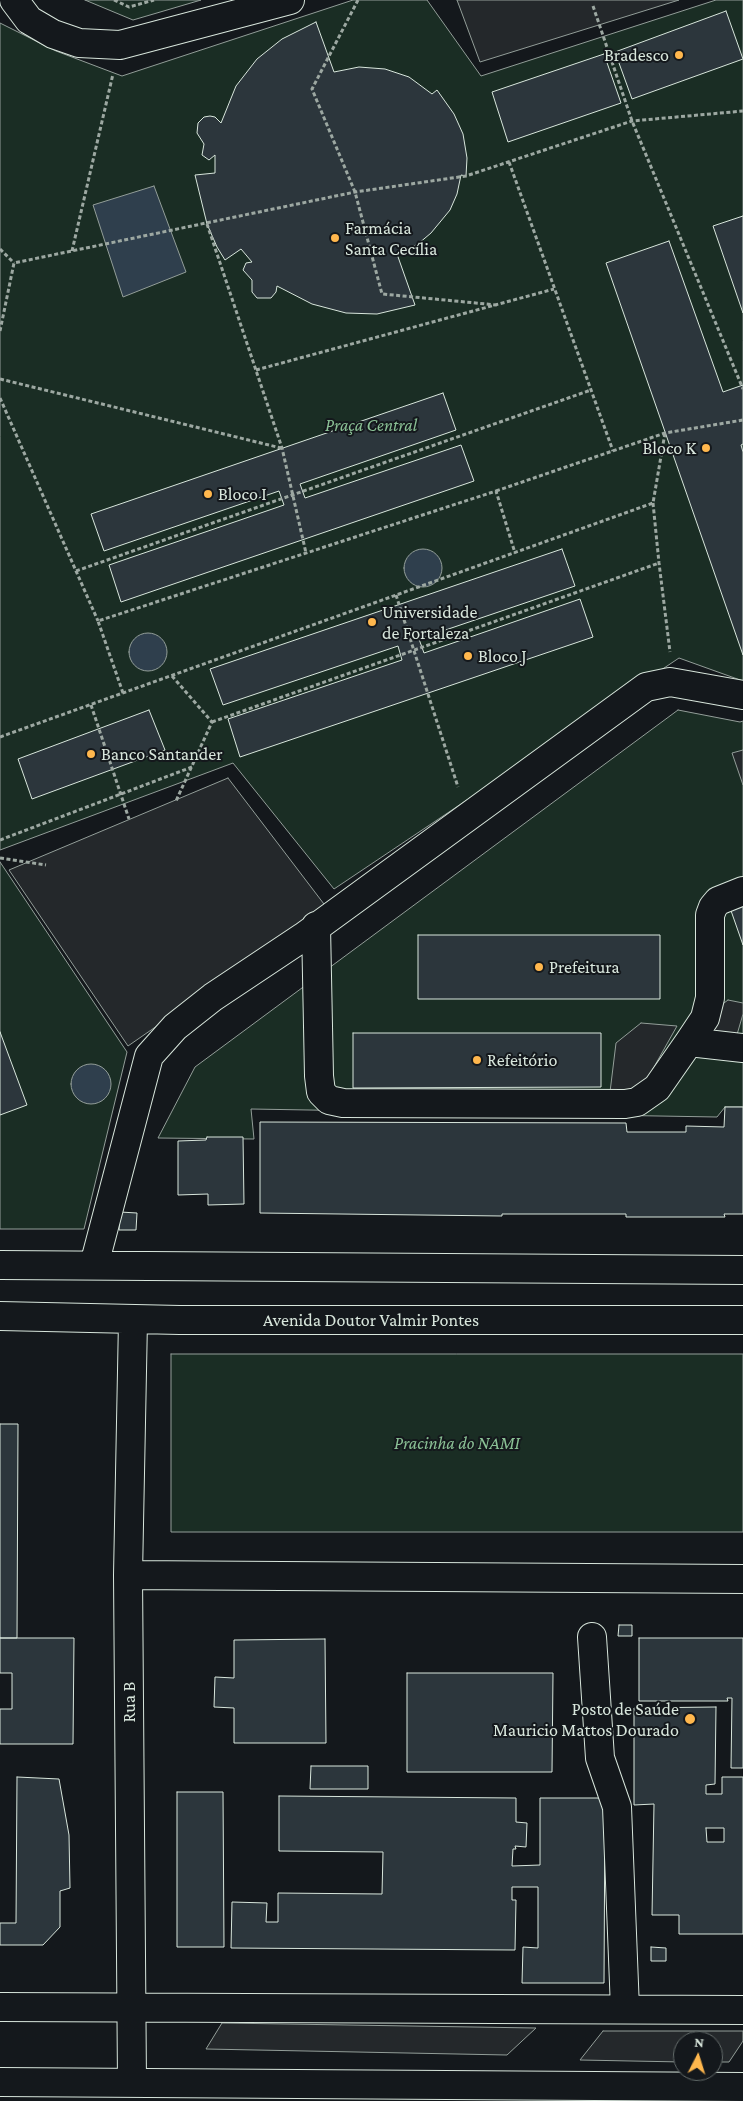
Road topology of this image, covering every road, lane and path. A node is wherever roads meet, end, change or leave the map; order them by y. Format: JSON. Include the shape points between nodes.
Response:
{"nodes":[{"id":1,"x":14,"y":0,"type":"edge"},
{"id":2,"x":114,"y":0,"type":"edge"},
{"id":3,"x":154,"y":0,"type":"edge"},
{"id":4,"x":290,"y":0,"type":"edge"},
{"id":5,"x":358,"y":0,"type":"edge"},
{"id":6,"x":593,"y":6,"type":"dead end"},
{"id":7,"x":120,"y":45,"type":"junction"},
{"id":8,"x":743,"y":111,"type":"edge"},
{"id":9,"x":632,"y":121,"type":"junction"},
{"id":10,"x":509,"y":162,"type":"junction"},
{"id":11,"x":355,"y":192,"type":"junction"},
{"id":12,"x":207,"y":224,"type":"junction"},
{"id":13,"x":0,"y":249,"type":"edge"},
{"id":14,"x":72,"y":251,"type":"junction"},
{"id":15,"x":14,"y":263,"type":"junction"},
{"id":16,"x":554,"y":289,"type":"junction"},
{"id":17,"x":497,"y":305,"type":"junction"},
{"id":18,"x":0,"y":330,"type":"edge"},
{"id":19,"x":256,"y":370,"type":"junction"},
{"id":20,"x":0,"y":379,"type":"edge"},
{"id":21,"x":743,"y":389,"type":"edge"},
{"id":22,"x":591,"y":390,"type":"junction"},
{"id":23,"x":0,"y":398,"type":"edge"},
{"id":24,"x":743,"y":420,"type":"edge"},
{"id":25,"x":665,"y":433,"type":"junction"},
{"id":26,"x":282,"y":448,"type":"junction"},
{"id":27,"x":613,"y":451,"type":"junction"},
{"id":28,"x":496,"y":492,"type":"junction"},
{"id":29,"x":293,"y":496,"type":"junction"},
{"id":30,"x":654,"y":503,"type":"junction"},
{"id":31,"x":306,"y":553,"type":"junction"},
{"id":32,"x":514,"y":553,"type":"junction"},
{"id":33,"x":658,"y":563,"type":"junction"},
{"id":34,"x":76,"y":571,"type":"junction"},
{"id":35,"x":396,"y":595,"type":"junction"},
{"id":36,"x":98,"y":621,"type":"junction"},
{"id":37,"x":413,"y":649,"type":"junction"},
{"id":38,"x":172,"y":676,"type":"junction"},
{"id":39,"x":674,"y":682,"type":"junction"},
{"id":40,"x":123,"y":693,"type":"junction"},
{"id":41,"x":743,"y":695,"type":"edge"},
{"id":42,"x":91,"y":705,"type":"junction"},
{"id":43,"x":212,"y":722,"type":"junction"},
{"id":44,"x":0,"y":738,"type":"edge"},
{"id":45,"x":192,"y":767,"type":"junction"},
{"id":46,"x":121,"y":794,"type":"junction"},
{"id":47,"x":176,"y":801,"type":"dead end"},
{"id":48,"x":468,"y":816,"type":"junction"},
{"id":49,"x":129,"y":819,"type":"dead end"},
{"id":50,"x":0,"y":840,"type":"edge"},
{"id":51,"x":0,"y":858,"type":"edge"},
{"id":52,"x":46,"y":865,"type":"dead end"},
{"id":53,"x":743,"y":891,"type":"edge"},
{"id":54,"x":316,"y":926,"type":"junction"},
{"id":55,"x":689,"y":1042,"type":"junction"},
{"id":56,"x":743,"y":1048,"type":"edge"},
{"id":57,"x":0,"y":1265,"type":"edge"},
{"id":58,"x":94,"y":1265,"type":"junction"},
{"id":59,"x":743,"y":1270,"type":"edge"},
{"id":60,"x":0,"y":1316,"type":"edge"},
{"id":61,"x":133,"y":1320,"type":"junction"},
{"id":62,"x":743,"y":1320,"type":"edge"},
{"id":63,"x":128,"y":1575,"type":"junction"},
{"id":64,"x":743,"y":1578,"type":"edge"},
{"id":65,"x":592,"y":1637,"type":"dead end"},
{"id":66,"x":0,"y":2007,"type":"edge"},
{"id":67,"x":130,"y":2008,"type":"junction"},
{"id":68,"x":626,"y":2010,"type":"junction"},
{"id":69,"x":743,"y":2010,"type":"edge"},
{"id":70,"x":0,"y":2082,"type":"edge"},
{"id":71,"x":132,"y":2083,"type":"junction"},
{"id":72,"x":743,"y":2087,"type":"edge"},
{"id":73,"x":284,"y":2093,"type":"edge"}],
"edges":[{"from":1,"to":7,"type":"street","via":[[29,20],[53,34],[79,43]]},
{"from":2,"to":3,"type":"path","via":[[129,7]]},
{"from":4,"to":7,"type":"street"},
{"from":5,"to":11,"type":"path","via":[[312,89]]},
{"from":6,"to":9,"type":"path"},
{"from":7,"to":14,"type":"path"},
{"from":8,"to":9,"type":"path"},
{"from":9,"to":10,"type":"path"},
{"from":9,"to":21,"type":"path"},
{"from":10,"to":11,"type":"path","via":[[466,176]]},
{"from":10,"to":16,"type":"path"},
{"from":11,"to":12,"type":"path"},
{"from":11,"to":17,"type":"path","via":[[382,294]]},
{"from":12,"to":14,"type":"path"},
{"from":12,"to":19,"type":"path"},
{"from":13,"to":15,"type":"path"},
{"from":14,"to":15,"type":"path"},
{"from":15,"to":18,"type":"path"},
{"from":16,"to":17,"type":"path"},
{"from":16,"to":22,"type":"path"},
{"from":17,"to":19,"type":"path"},
{"from":19,"to":26,"type":"path"},
{"from":20,"to":26,"type":"path"},
{"from":22,"to":27,"type":"path"},
{"from":22,"to":29,"type":"path"},
{"from":23,"to":34,"type":"path"},
{"from":24,"to":25,"type":"path"},
{"from":25,"to":27,"type":"path"},
{"from":25,"to":30,"type":"path"},
{"from":26,"to":29,"type":"path"},
{"from":27,"to":28,"type":"path"},
{"from":28,"to":31,"type":"path"},
{"from":28,"to":32,"type":"path"},
{"from":29,"to":31,"type":"path"},
{"from":29,"to":34,"type":"path"},
{"from":30,"to":32,"type":"path"},
{"from":30,"to":33,"type":"path"},
{"from":31,"to":36,"type":"path"},
{"from":32,"to":35,"type":"path"},
{"from":33,"to":37,"type":"path"},
{"from":33,"to":39,"type":"path"},
{"from":34,"to":36,"type":"path"},
{"from":35,"to":37,"type":"path"},
{"from":35,"to":38,"type":"path"},
{"from":36,"to":40,"type":"path"},
{"from":37,"to":43,"type":"path"},
{"from":37,"to":48,"type":"path"},
{"from":38,"to":40,"type":"path"},
{"from":38,"to":43,"type":"path"},
{"from":39,"to":41,"type":"street"},
{"from":39,"to":48,"type":"street","via":[[646,686]]},
{"from":40,"to":42,"type":"path"},
{"from":42,"to":44,"type":"path"},
{"from":42,"to":46,"type":"path"},
{"from":43,"to":45,"type":"path"},
{"from":45,"to":46,"type":"path"},
{"from":45,"to":47,"type":"path"},
{"from":46,"to":49,"type":"path"},
{"from":46,"to":50,"type":"path"},
{"from":48,"to":54,"type":"street"},
{"from":51,"to":52,"type":"path"},
{"from":53,"to":55,"type":"street","via":[[713,906],[710,915],[710,998],[705,1018]]},
{"from":54,"to":55,"type":"street","via":[[319,1076],[322,1092],[329,1100],[343,1103],[625,1104],[637,1102],[657,1088]]},
{"from":54,"to":58,"type":"street","via":[[213,997],[175,1027],[149,1056]]},
{"from":55,"to":56,"type":"street"},
{"from":57,"to":58,"type":"street"},
{"from":58,"to":59,"type":"street"},
{"from":60,"to":61,"type":"street","name":"Avenida Doutor Valmir Pontes"},
{"from":61,"to":62,"type":"street","name":"Avenida Doutor Valmir Pontes"},
{"from":61,"to":63,"type":"street","name":"Rua B"},
{"from":63,"to":64,"type":"street"},
{"from":63,"to":67,"type":"street","name":"Rua B"},
{"from":65,"to":68,"type":"street","via":[[600,1758],[617,1807]]},
{"from":66,"to":67,"type":"street"},
{"from":67,"to":68,"type":"street"},
{"from":67,"to":71,"type":"street","name":"Rua B"},
{"from":68,"to":69,"type":"street"},
{"from":70,"to":71,"type":"street"},
{"from":71,"to":73,"type":"street"},
{"from":72,"to":73,"type":"street"}]}
